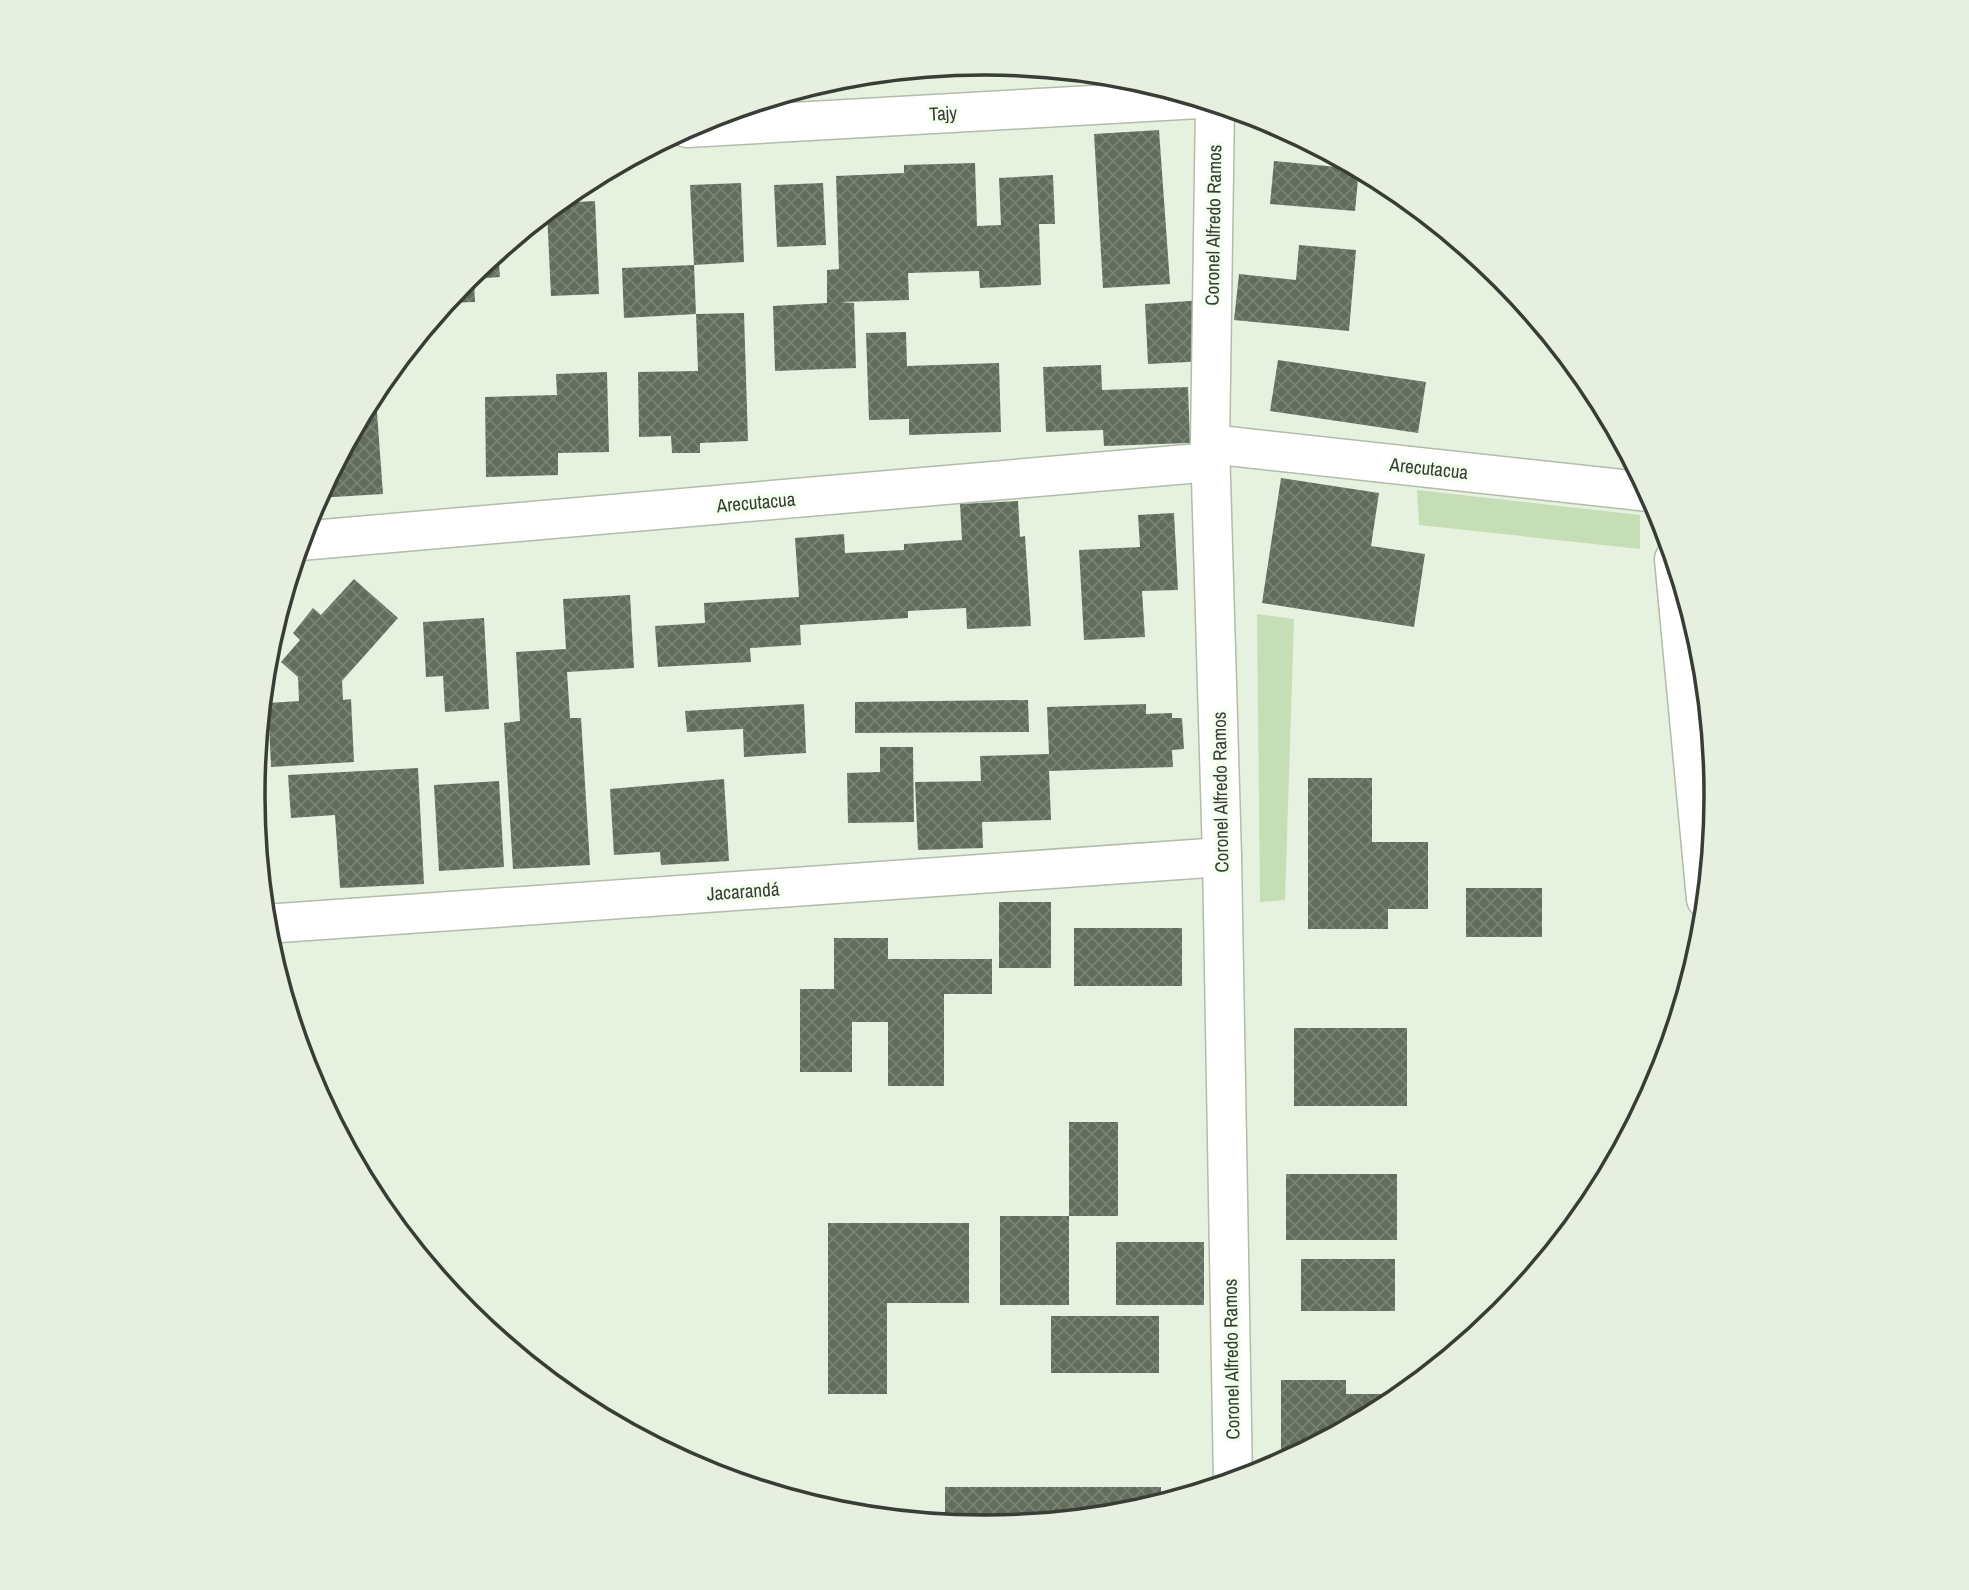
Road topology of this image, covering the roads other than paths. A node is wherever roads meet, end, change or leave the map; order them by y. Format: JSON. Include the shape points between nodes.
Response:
{"nodes":[{"id":1,"x":1173,"y":100,"type":"edge"},
{"id":2,"x":1215,"y":113,"type":"edge"},
{"id":3,"x":719,"y":126,"type":"edge"},
{"id":4,"x":1210,"y":453,"type":"junction"},
{"id":5,"x":1636,"y":491,"type":"edge"},
{"id":6,"x":312,"y":540,"type":"edge"},
{"id":7,"x":1678,"y":603,"type":"edge"},
{"id":8,"x":1702,"y":854,"type":"edge"},
{"id":9,"x":1222,"y":858,"type":"junction"},
{"id":10,"x":278,"y":929,"type":"edge"},
{"id":11,"x":1234,"y":1470,"type":"edge"}],
"edges":[{"from":1,"to":3,"type":"street","name":"Tajy"},
{"from":2,"to":4,"type":"street","name":"Coronel Alfredo Ramos"},
{"from":4,"to":5,"type":"street","name":"Arecutacua"},
{"from":4,"to":6,"type":"street","name":"Arecutacua"},
{"from":4,"to":9,"type":"street","name":"Coronel Alfredo Ramos"},
{"from":7,"to":8,"type":"street"},
{"from":9,"to":10,"type":"street","name":"Jacarandá"},
{"from":9,"to":11,"type":"street","name":"Coronel Alfredo Ramos"}]}
